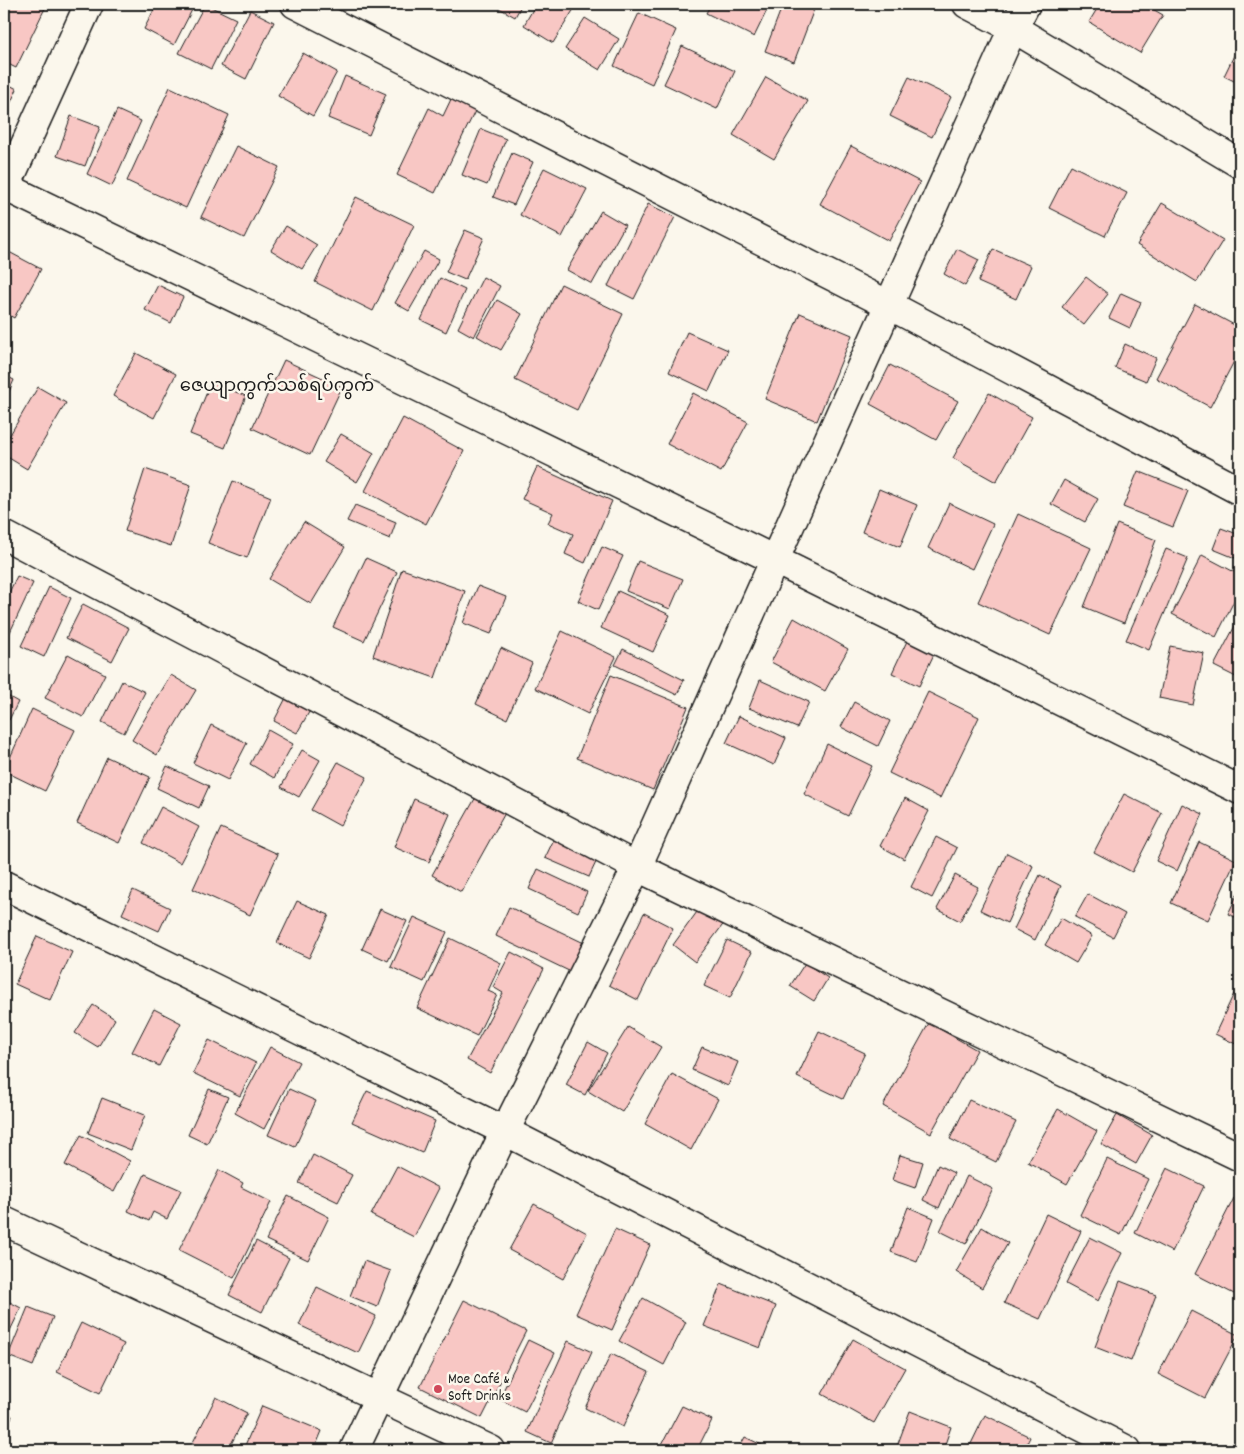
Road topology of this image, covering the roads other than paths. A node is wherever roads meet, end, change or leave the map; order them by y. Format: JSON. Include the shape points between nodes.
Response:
{"nodes":[{"id":1,"x":89,"y":4,"type":"edge"},
{"id":2,"x":295,"y":4,"type":"edge"},
{"id":3,"x":967,"y":4,"type":"edge"},
{"id":4,"x":1026,"y":4,"type":"edge"},
{"id":5,"x":1013,"y":28,"type":"junction"},
{"id":6,"x":1240,"y":164,"type":"edge"},
{"id":7,"x":4,"y":188,"type":"edge"},
{"id":8,"x":889,"y":304,"type":"junction"},
{"id":9,"x":1240,"y":491,"type":"edge"},
{"id":10,"x":4,"y":535,"type":"edge"},
{"id":11,"x":775,"y":560,"type":"junction"},
{"id":12,"x":1240,"y":790,"type":"edge"},
{"id":13,"x":638,"y":867,"type":"junction"},
{"id":14,"x":4,"y":885,"type":"edge"},
{"id":15,"x":505,"y":1132,"type":"junction"},
{"id":16,"x":1240,"y":1157,"type":"edge"},
{"id":17,"x":4,"y":1221,"type":"edge"},
{"id":18,"x":380,"y":1398,"type":"junction"},
{"id":19,"x":354,"y":1450,"type":"edge"},
{"id":20,"x":491,"y":1450,"type":"edge"},
{"id":21,"x":1127,"y":1450,"type":"edge"}],
"edges":[{"from":1,"to":7,"type":"street"},
{"from":2,"to":8,"type":"street"},
{"from":3,"to":5,"type":"street"},
{"from":4,"to":5,"type":"street"},
{"from":5,"to":6,"type":"street"},
{"from":5,"to":8,"type":"street"},
{"from":7,"to":11,"type":"street"},
{"from":8,"to":9,"type":"street"},
{"from":8,"to":11,"type":"street"},
{"from":10,"to":13,"type":"street"},
{"from":11,"to":12,"type":"street"},
{"from":11,"to":13,"type":"street"},
{"from":13,"to":15,"type":"street"},
{"from":13,"to":16,"type":"street"},
{"from":14,"to":15,"type":"street"},
{"from":15,"to":18,"type":"street"},
{"from":15,"to":21,"type":"street"},
{"from":17,"to":18,"type":"street"},
{"from":18,"to":19,"type":"street"},
{"from":18,"to":20,"type":"street"}]}
